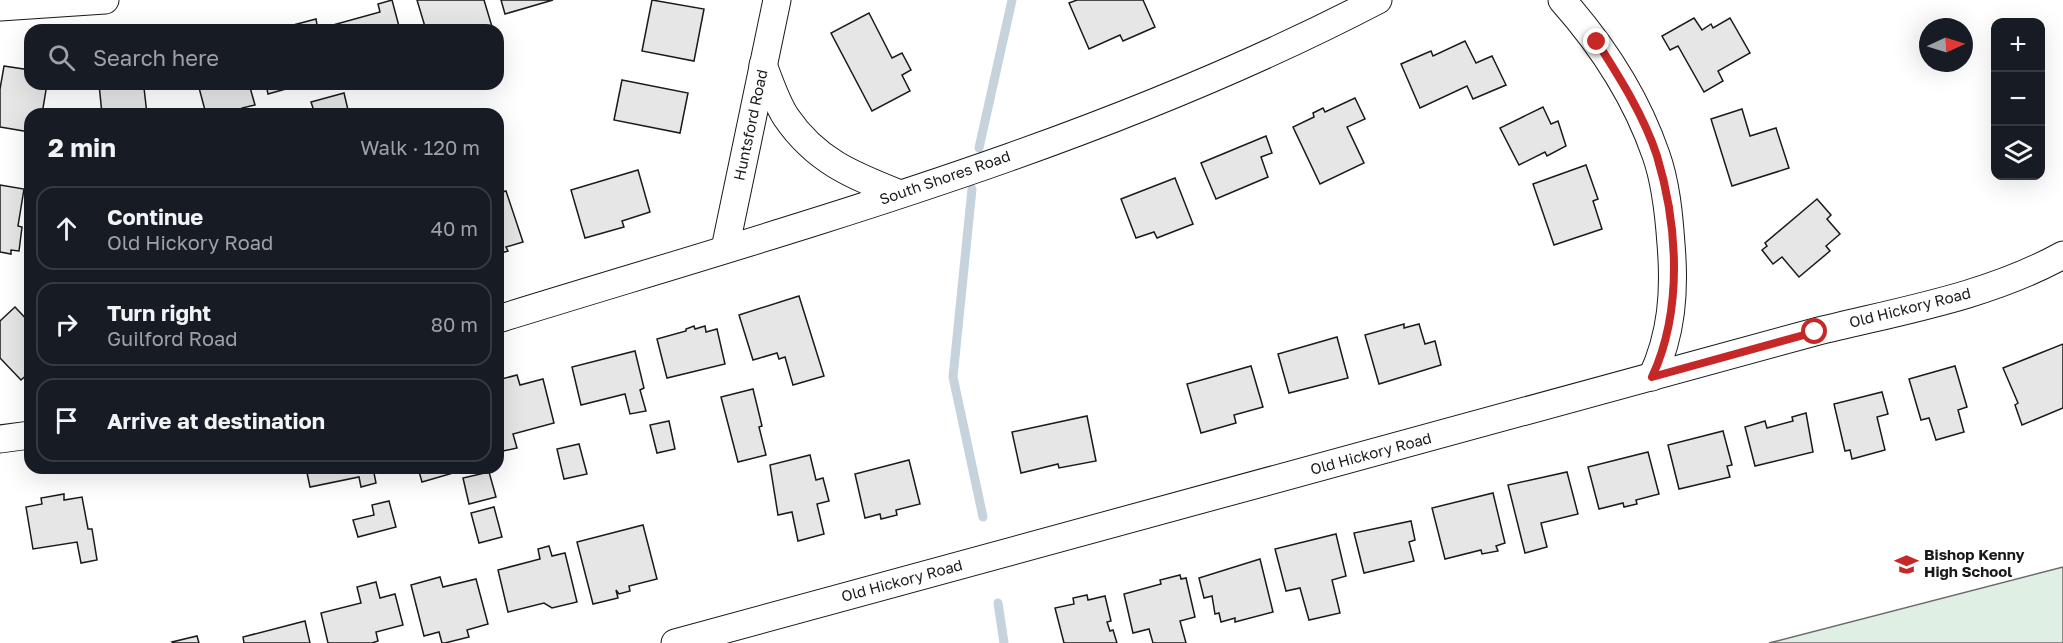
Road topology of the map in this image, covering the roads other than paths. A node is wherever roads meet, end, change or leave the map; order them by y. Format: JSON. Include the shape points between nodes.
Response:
{"nodes":[{"id":1,"x":105,"y":0,"type":"edge"},
{"id":2,"x":777,"y":0,"type":"edge"},
{"id":3,"x":1378,"y":0,"type":"edge"},
{"id":4,"x":1562,"y":0,"type":"edge"},
{"id":5,"x":0,"y":7,"type":"edge"},
{"id":6,"x":763,"y":65,"type":"junction"},
{"id":7,"x":900,"y":194,"type":"junction"},
{"id":8,"x":725,"y":249,"type":"junction"},
{"id":9,"x":2063,"y":255,"type":"edge"},
{"id":10,"x":504,"y":317,"type":"edge"},
{"id":11,"x":1652,"y":377,"type":"junction"},
{"id":12,"x":24,"y":436,"type":"edge"},
{"id":13,"x":0,"y":439,"type":"edge"},
{"id":14,"x":675,"y":643,"type":"edge"}],
"edges":[{"from":1,"to":5,"type":"street"},
{"from":2,"to":6,"type":"street","name":"Huntsford Road"},
{"from":3,"to":7,"type":"street","name":"South Shores Road","via":[[1249,63],[1108,123]]},
{"from":4,"to":11,"type":"street","via":[[1597,42],[1624,85],[1657,155],[1669,217],[1674,283],[1668,332]]},
{"from":6,"to":7,"type":"street","via":[[784,115],[811,149],[845,172]]},
{"from":6,"to":8,"type":"street","name":"Huntsford Road"},
{"from":7,"to":8,"type":"street","name":"South Shores Road"},
{"from":8,"to":10,"type":"street","name":"South Shores Road"},
{"from":9,"to":11,"type":"street","name":"Old Hickory Road","via":[[2038,269],[1976,292]]},
{"from":11,"to":14,"type":"street","name":"Old Hickory Road"},
{"from":12,"to":13,"type":"street"}]}
